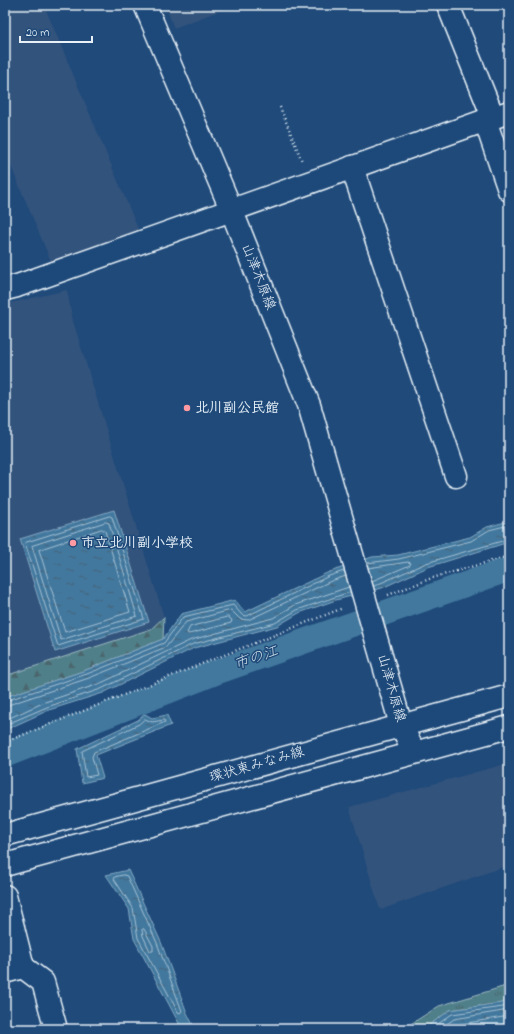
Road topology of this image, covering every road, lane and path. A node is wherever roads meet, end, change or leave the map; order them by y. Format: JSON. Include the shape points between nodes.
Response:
{"nodes":[{"id":1,"x":145,"y":5,"type":"edge"},
{"id":2,"x":448,"y":5,"type":"edge"},
{"id":3,"x":280,"y":107,"type":"dead end"},
{"id":4,"x":496,"y":117,"type":"edge"},
{"id":5,"x":352,"y":167,"type":"junction"},
{"id":6,"x":310,"y":182,"type":"junction"},
{"id":7,"x":509,"y":190,"type":"edge"},
{"id":8,"x":231,"y":209,"type":"junction"},
{"id":9,"x":5,"y":289,"type":"edge"},
{"id":10,"x":456,"y":476,"type":"dead end"},
{"id":11,"x":509,"y":556,"type":"edge"},
{"id":12,"x":367,"y":607,"type":"junction"},
{"id":13,"x":509,"y":696,"type":"edge"},
{"id":14,"x":401,"y":725,"type":"junction"},
{"id":15,"x":509,"y":727,"type":"edge"},
{"id":16,"x":5,"y":742,"type":"edge"},
{"id":17,"x":414,"y":752,"type":"junction"},
{"id":18,"x":5,"y":835,"type":"edge"},
{"id":19,"x":5,"y":865,"type":"edge"},
{"id":20,"x":5,"y":896,"type":"edge"},
{"id":21,"x":14,"y":970,"type":"edge"},
{"id":22,"x":56,"y":1029,"type":"edge"}],
"edges":[{"from":1,"to":8,"type":"street","name":"山津木原線"},
{"from":2,"to":4,"type":"street"},
{"from":3,"to":6,"type":"path"},
{"from":4,"to":5,"type":"street"},
{"from":4,"to":7,"type":"street"},
{"from":5,"to":6,"type":"street"},
{"from":5,"to":10,"type":"street"},
{"from":6,"to":8,"type":"street"},
{"from":8,"to":9,"type":"street"},
{"from":8,"to":12,"type":"street","name":"山津木原線","via":[[309,405]]},
{"from":11,"to":12,"type":"path","via":[[432,578]]},
{"from":12,"to":14,"type":"street","name":"山津木原線"},
{"from":12,"to":16,"type":"path","via":[[344,608]]},
{"from":13,"to":14,"type":"street","name":"環状東みなみ線"},
{"from":14,"to":17,"type":"street","name":"山津木原線"},
{"from":14,"to":18,"type":"street","name":"環状東みなみ線"},
{"from":15,"to":17,"type":"street","name":"環状東みなみ線"},
{"from":17,"to":19,"type":"street","name":"環状東みなみ線"},
{"from":20,"to":21,"type":"street"},
{"from":21,"to":22,"type":"street","via":[[43,982]]}]}
